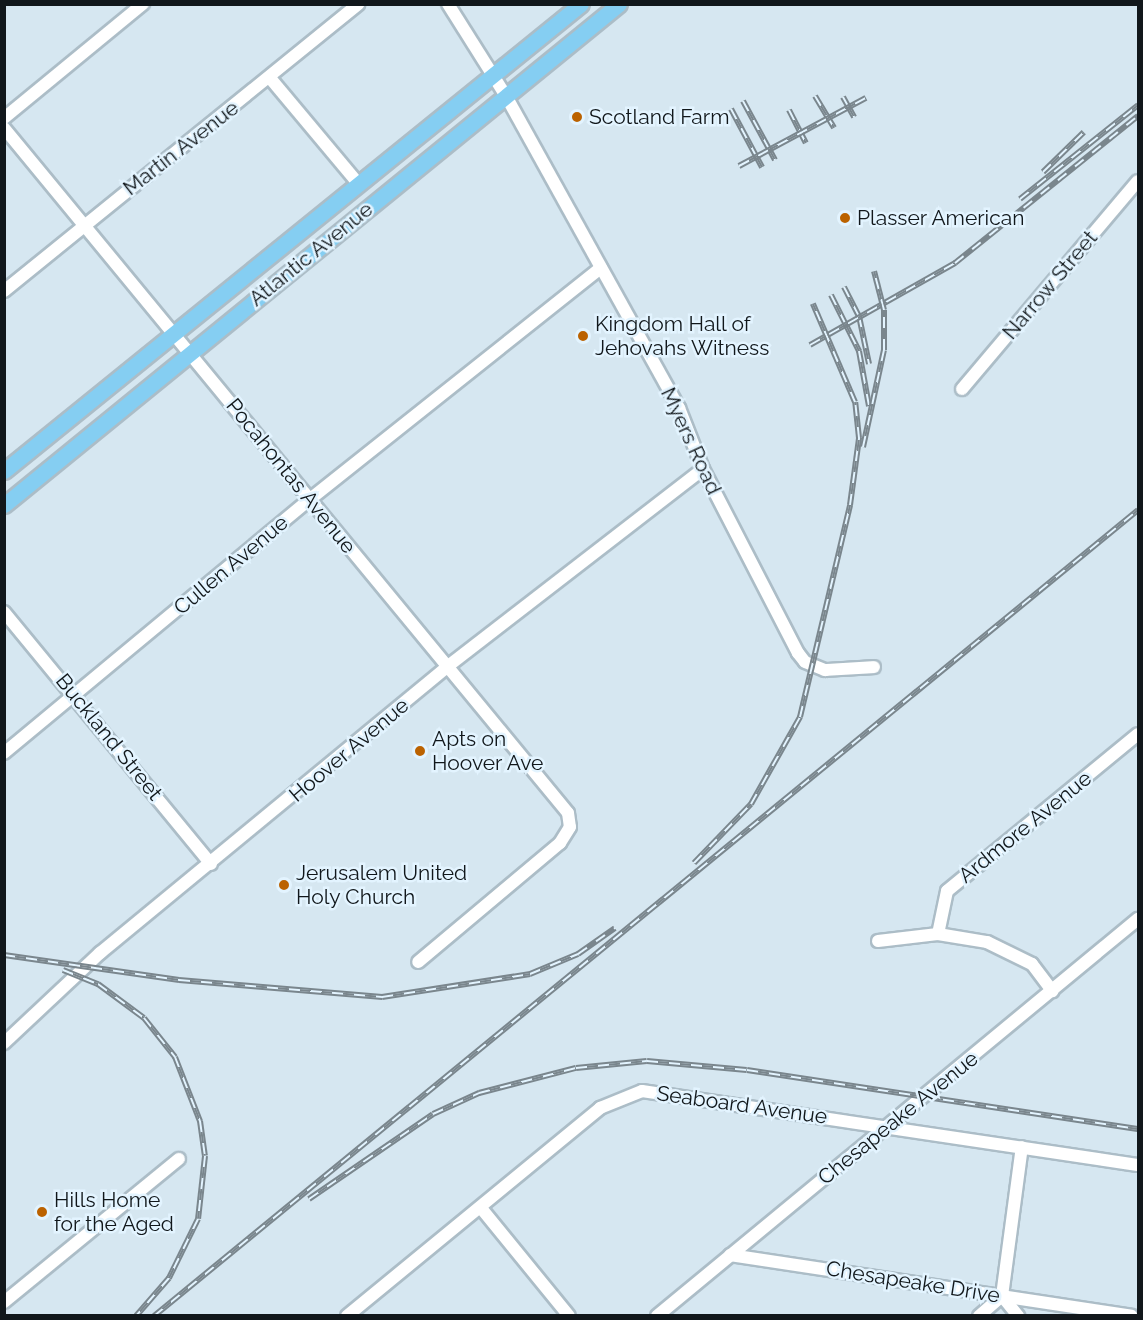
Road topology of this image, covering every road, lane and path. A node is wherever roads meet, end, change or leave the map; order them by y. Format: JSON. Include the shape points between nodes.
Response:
{"nodes":[{"id":1,"x":143,"y":4,"type":"edge"},
{"id":2,"x":358,"y":4,"type":"edge"},
{"id":3,"x":448,"y":4,"type":"edge"},
{"id":4,"x":581,"y":4,"type":"edge"},
{"id":5,"x":619,"y":4,"type":"edge"},
{"id":6,"x":494,"y":76,"type":"junction"},
{"id":7,"x":270,"y":78,"type":"junction"},
{"id":8,"x":506,"y":96,"type":"junction"},
{"id":9,"x":4,"y":118,"type":"edge"},
{"id":10,"x":4,"y":128,"type":"edge"},
{"id":11,"x":1138,"y":181,"type":"edge"},
{"id":12,"x":357,"y":182,"type":"junction"},
{"id":13,"x":85,"y":225,"type":"junction"},
{"id":14,"x":601,"y":268,"type":"junction"},
{"id":15,"x":4,"y":291,"type":"edge"},
{"id":16,"x":175,"y":332,"type":"junction"},
{"id":17,"x":191,"y":352,"type":"junction"},
{"id":18,"x":962,"y":389,"type":"dead end"},
{"id":19,"x":703,"y":469,"type":"junction"},
{"id":20,"x":4,"y":471,"type":"edge"},
{"id":21,"x":309,"y":500,"type":"junction"},
{"id":22,"x":4,"y":505,"type":"edge"},
{"id":23,"x":4,"y":612,"type":"edge"},
{"id":24,"x":448,"y":666,"type":"junction"},
{"id":25,"x":874,"y":667,"type":"dead end"},
{"id":26,"x":76,"y":695,"type":"junction"},
{"id":27,"x":1138,"y":734,"type":"edge"},
{"id":28,"x":4,"y":753,"type":"edge"},
{"id":29,"x":211,"y":864,"type":"junction"},
{"id":30,"x":1138,"y":919,"type":"edge"},
{"id":31,"x":938,"y":934,"type":"junction"},
{"id":32,"x":878,"y":941,"type":"dead end"},
{"id":33,"x":418,"y":962,"type":"dead end"},
{"id":34,"x":1052,"y":991,"type":"junction"},
{"id":35,"x":4,"y":1043,"type":"edge"},
{"id":36,"x":890,"y":1126,"type":"junction"},
{"id":37,"x":1022,"y":1147,"type":"junction"},
{"id":38,"x":179,"y":1159,"type":"dead end"},
{"id":39,"x":1138,"y":1165,"type":"edge"},
{"id":40,"x":481,"y":1208,"type":"junction"},
{"id":41,"x":730,"y":1255,"type":"junction"},
{"id":42,"x":1002,"y":1296,"type":"junction"},
{"id":43,"x":4,"y":1302,"type":"edge"},
{"id":44,"x":347,"y":1316,"type":"edge"},
{"id":45,"x":568,"y":1316,"type":"edge"},
{"id":46,"x":657,"y":1316,"type":"edge"},
{"id":47,"x":979,"y":1316,"type":"edge"},
{"id":48,"x":1018,"y":1316,"type":"edge"},
{"id":49,"x":1131,"y":1316,"type":"edge"}],
"edges":[{"from":1,"to":9,"type":"street"},
{"from":2,"to":7,"type":"street","name":"Martin Avenue"},
{"from":3,"to":6,"type":"street","name":"Myers Road"},
{"from":4,"to":6,"type":"main road","name":"Atlantic Avenue"},
{"from":5,"to":8,"type":"main road","name":"Atlantic Avenue"},
{"from":6,"to":8,"type":"street","name":"Myers Road"},
{"from":6,"to":12,"type":"main road","name":"Atlantic Avenue"},
{"from":7,"to":12,"type":"street"},
{"from":7,"to":13,"type":"street","name":"Martin Avenue"},
{"from":8,"to":14,"type":"street","name":"Myers Road"},
{"from":8,"to":17,"type":"main road","name":"Atlantic Avenue"},
{"from":10,"to":13,"type":"street","name":"Pocahontas Avenue"},
{"from":11,"to":18,"type":"street","name":"Narrow Street"},
{"from":12,"to":16,"type":"main road","name":"Atlantic Avenue"},
{"from":13,"to":15,"type":"street","name":"Martin Avenue"},
{"from":13,"to":16,"type":"street","name":"Pocahontas Avenue"},
{"from":14,"to":19,"type":"street","name":"Myers Road","via":[[688,427]]},
{"from":14,"to":21,"type":"street","name":"Cullen Avenue"},
{"from":16,"to":17,"type":"street","name":"Pocahontas Avenue"},
{"from":16,"to":20,"type":"main road","name":"Atlantic Avenue"},
{"from":17,"to":21,"type":"street","name":"Pocahontas Avenue"},
{"from":17,"to":22,"type":"main road","name":"Atlantic Avenue"},
{"from":19,"to":24,"type":"street","name":"Hoover Avenue"},
{"from":19,"to":25,"type":"street","name":"Myers Road","via":[[805,662],[835,670]]},
{"from":21,"to":24,"type":"street","name":"Pocahontas Avenue"},
{"from":21,"to":26,"type":"street","name":"Cullen Avenue"},
{"from":23,"to":26,"type":"street","name":"Buckland Street"},
{"from":24,"to":29,"type":"street","name":"Hoover Avenue"},
{"from":24,"to":33,"type":"street","name":"Pocahontas Avenue","via":[[559,801],[570,827],[560,843]]},
{"from":26,"to":28,"type":"street","name":"Cullen Avenue"},
{"from":26,"to":29,"type":"street","name":"Buckland Street"},
{"from":27,"to":31,"type":"street","name":"Ardmore Avenue","via":[[947,891]]},
{"from":29,"to":35,"type":"street","name":"Hoover Avenue","via":[[100,953]]},
{"from":30,"to":34,"type":"street","name":"Chesapeake Avenue"},
{"from":31,"to":32,"type":"street"},
{"from":31,"to":34,"type":"street","via":[[1012,951],[1032,964]]},
{"from":34,"to":36,"type":"street","name":"Chesapeake Avenue"},
{"from":36,"to":37,"type":"street","name":"Seaboard Avenue"},
{"from":36,"to":40,"type":"street","name":"Seaboard Avenue","via":[[642,1091],[600,1108]]},
{"from":36,"to":41,"type":"street","name":"Chesapeake Avenue"},
{"from":37,"to":39,"type":"street","name":"Seaboard Avenue"},
{"from":37,"to":42,"type":"street"},
{"from":38,"to":43,"type":"street"},
{"from":40,"to":44,"type":"street","name":"Seaboard Avenue"},
{"from":40,"to":45,"type":"street"},
{"from":41,"to":42,"type":"street","name":"Chesapeake Drive"},
{"from":41,"to":46,"type":"street","name":"Chesapeake Avenue"},
{"from":42,"to":47,"type":"street"},
{"from":42,"to":48,"type":"street"},
{"from":42,"to":49,"type":"street","name":"Chesapeake Drive"}]}
